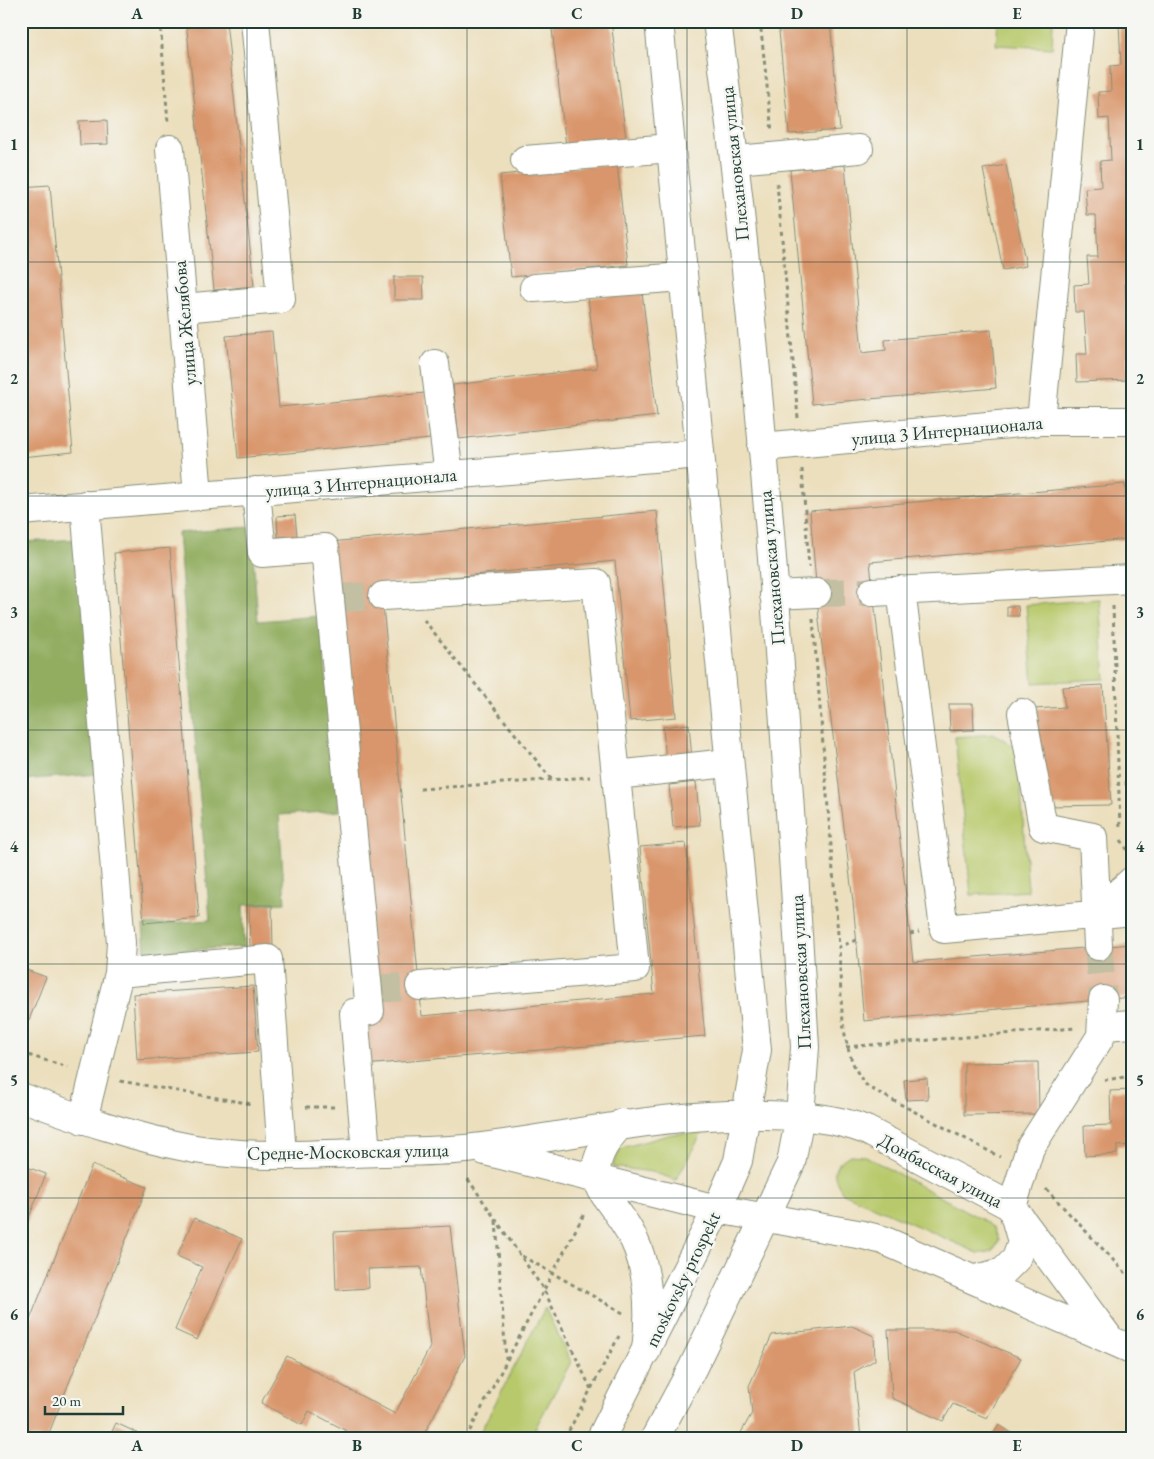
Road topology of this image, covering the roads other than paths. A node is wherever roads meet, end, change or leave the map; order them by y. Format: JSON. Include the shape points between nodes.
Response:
{"nodes":[{"id":1,"x":255,"y":21,"type":"edge"},
{"id":2,"x":659,"y":21,"type":"edge"},
{"id":3,"x":717,"y":21,"type":"edge"},
{"id":4,"x":1080,"y":21,"type":"edge"},
{"id":5,"x":671,"y":148,"type":"junction"},
{"id":6,"x":859,"y":149,"type":"dead end"},
{"id":7,"x":170,"y":150,"type":"road end"},
{"id":8,"x":524,"y":160,"type":"dead end"},
{"id":9,"x":736,"y":160,"type":"junction"},
{"id":10,"x":683,"y":277,"type":"junction"},
{"id":11,"x":534,"y":288,"type":"dead end"},
{"id":12,"x":183,"y":308,"type":"junction"},
{"id":13,"x":435,"y":364,"type":"dead end"},
{"id":14,"x":1041,"y":421,"type":"junction"},
{"id":15,"x":1133,"y":421,"type":"edge"},
{"id":16,"x":762,"y":446,"type":"junction"},
{"id":17,"x":700,"y":454,"type":"junction"},
{"id":18,"x":449,"y":475,"type":"junction"},
{"id":19,"x":256,"y":491,"type":"junction"},
{"id":20,"x":198,"y":496,"type":"junction"},
{"id":21,"x":85,"y":506,"type":"junction"},
{"id":22,"x":21,"y":511,"type":"edge"},
{"id":23,"x":1123,"y":580,"type":"edge"},
{"id":24,"x":901,"y":590,"type":"junction"},
{"id":25,"x":872,"y":592,"type":"tunnel mouth"},
{"id":26,"x":814,"y":594,"type":"tunnel mouth"},
{"id":27,"x":394,"y":595,"type":"tunnel mouth"},
{"id":28,"x":774,"y":595,"type":"junction"},
{"id":29,"x":1022,"y":713,"type":"dead end"},
{"id":30,"x":728,"y":763,"type":"junction"},
{"id":31,"x":616,"y":775,"type":"junction"},
{"id":32,"x":1133,"y":880,"type":"edge"},
{"id":33,"x":1133,"y":911,"type":"edge"},
{"id":34,"x":1096,"y":913,"type":"junction"},
{"id":35,"x":1098,"y":946,"type":"tunnel mouth"},
{"id":36,"x":119,"y":973,"type":"junction"},
{"id":37,"x":420,"y":986,"type":"tunnel mouth"},
{"id":38,"x":1133,"y":1024,"type":"edge"},
{"id":39,"x":21,"y":1097,"type":"edge"},
{"id":40,"x":747,"y":1114,"type":"junction"},
{"id":41,"x":800,"y":1116,"type":"junction"},
{"id":42,"x":83,"y":1120,"type":"junction"},
{"id":43,"x":622,"y":1124,"type":"junction"},
{"id":44,"x":473,"y":1148,"type":"junction"},
{"id":45,"x":366,"y":1152,"type":"junction"},
{"id":46,"x":282,"y":1155,"type":"junction"},
{"id":47,"x":596,"y":1178,"type":"junction"},
{"id":48,"x":1012,"y":1207,"type":"junction"},
{"id":49,"x":717,"y":1209,"type":"junction"},
{"id":50,"x":766,"y":1218,"type":"junction"},
{"id":51,"x":975,"y":1279,"type":"junction"},
{"id":52,"x":1121,"y":1344,"type":"edge"},
{"id":53,"x":645,"y":1354,"type":"junction"},
{"id":54,"x":601,"y":1438,"type":"edge"},
{"id":55,"x":655,"y":1438,"type":"edge"}],
"edges":[{"from":1,"to":12,"type":"street","via":[[281,299]]},
{"from":2,"to":5,"type":"street"},
{"from":3,"to":9,"type":"street","name":"Плехановская улица"},
{"from":4,"to":14,"type":"street"},
{"from":5,"to":8,"type":"street"},
{"from":5,"to":10,"type":"street"},
{"from":6,"to":9,"type":"street"},
{"from":7,"to":12,"type":"street","name":"улица Желябова"},
{"from":9,"to":16,"type":"street","name":"Плехановская улица"},
{"from":10,"to":11,"type":"street"},
{"from":10,"to":17,"type":"street"},
{"from":12,"to":20,"type":"street","name":"улица Желябова"},
{"from":13,"to":18,"type":"street"},
{"from":14,"to":15,"type":"street","name":"улица 3 Интернационала"},
{"from":14,"to":16,"type":"street","name":"улица 3 Интернационала"},
{"from":16,"to":28,"type":"street","name":"Плехановская улица"},
{"from":17,"to":18,"type":"street","name":"улица 3 Интернационала"},
{"from":17,"to":30,"type":"street"},
{"from":18,"to":19,"type":"street","name":"улица 3 Интернационала"},
{"from":19,"to":20,"type":"street","name":"улица 3 Интернационала"},
{"from":19,"to":45,"type":"street","via":[[262,553],[325,548],[333,598],[370,990],[370,1011],[354,1013]]},
{"from":20,"to":21,"type":"street","name":"улица 3 Интернационала"},
{"from":21,"to":22,"type":"street","name":"улица 3 Интернационала"},
{"from":21,"to":36,"type":"street","via":[[121,943]]},
{"from":23,"to":24,"type":"street"},
{"from":24,"to":25,"type":"street"},
{"from":24,"to":34,"type":"street","via":[[944,929]]},
{"from":26,"to":28,"type":"street"},
{"from":27,"to":31,"type":"street","via":[[596,583]]},
{"from":28,"to":41,"type":"street","name":"Плехановская улица","via":[[805,1047]]},
{"from":29,"to":34,"type":"street","via":[[1043,827],[1094,837]]},
{"from":30,"to":31,"type":"street"},
{"from":30,"to":40,"type":"street","via":[[757,1050]]},
{"from":31,"to":37,"type":"street","via":[[635,968]]},
{"from":32,"to":34,"type":"street"},
{"from":33,"to":34,"type":"street"},
{"from":34,"to":35,"type":"street"},
{"from":36,"to":42,"type":"street"},
{"from":36,"to":46,"type":"street","via":[[268,959]]},
{"from":38,"to":48,"type":"street","via":[[1103,1013],[1101,1036],[1030,1148]]},
{"from":39,"to":42,"type":"street","name":"Средне-Московская улица"},
{"from":40,"to":41,"type":"street","name":"Донбасская улица"},
{"from":40,"to":43,"type":"street","name":"Средне-Московская улица"},
{"from":40,"to":49,"type":"street","name":"moskovsky prospekt","via":[[738,1161]]},
{"from":41,"to":48,"type":"street","name":"Донбасская улица","via":[[843,1121],[866,1130]]},
{"from":41,"to":50,"type":"street","via":[[792,1163]]},
{"from":42,"to":46,"type":"street","name":"Средне-Московская улица","via":[[194,1148]]},
{"from":43,"to":44,"type":"street","name":"Средне-Московская улица"},
{"from":43,"to":47,"type":"street","via":[[606,1140],[598,1159]]},
{"from":44,"to":45,"type":"street","name":"Средне-Московская улица"},
{"from":44,"to":47,"type":"street","name":"Средне-Московская улица"},
{"from":45,"to":46,"type":"street","name":"Средне-Московская улица"},
{"from":47,"to":49,"type":"street","name":"Средне-Московская улица"},
{"from":47,"to":53,"type":"street","via":[[637,1248],[649,1308]]},
{"from":48,"to":51,"type":"street","via":[[1022,1242],[1016,1259],[1003,1272]]},
{"from":48,"to":52,"type":"street","name":"Донбасская улица"},
{"from":49,"to":50,"type":"street","name":"Средне-Московская улица"},
{"from":49,"to":53,"type":"street","name":"moskovsky prospekt"},
{"from":50,"to":51,"type":"street","name":"Донбасская улица","via":[[876,1238]]},
{"from":50,"to":55,"type":"street"},
{"from":51,"to":52,"type":"street","name":"Донбасская улица"},
{"from":53,"to":54,"type":"street","name":"moskovsky prospekt"}]}
